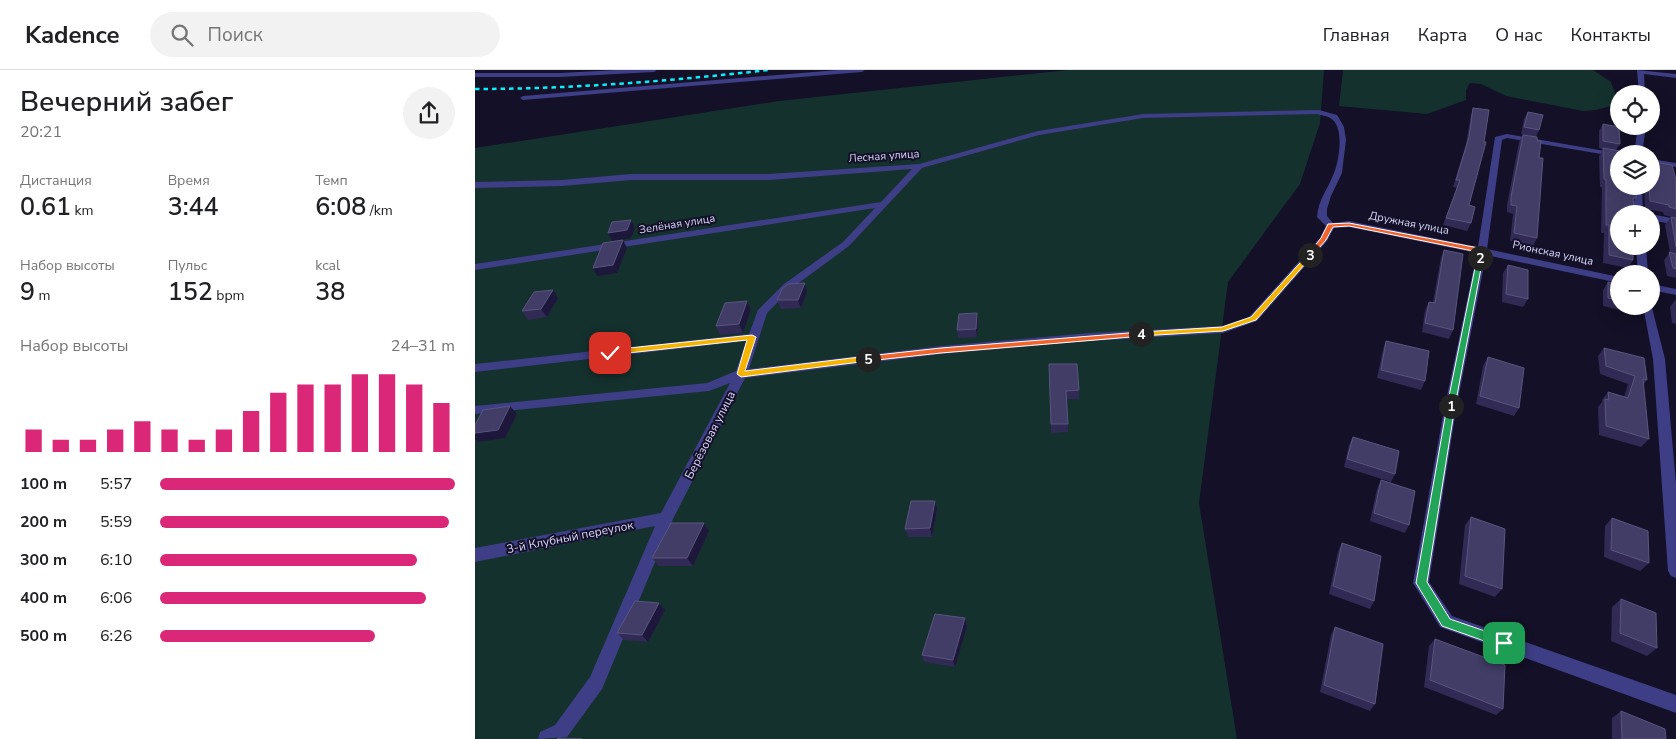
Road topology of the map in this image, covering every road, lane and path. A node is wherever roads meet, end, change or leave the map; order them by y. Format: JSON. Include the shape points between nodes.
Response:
{"nodes":[{"id":1,"x":654,"y":70,"type":"edge"},
{"id":2,"x":861,"y":70,"type":"edge"},
{"id":3,"x":1640,"y":71,"type":"edge"},
{"id":4,"x":475,"y":75,"type":"edge"},
{"id":5,"x":1676,"y":76,"type":"edge"},
{"id":6,"x":1641,"y":85,"type":"edge"},
{"id":7,"x":523,"y":98,"type":"dead end"},
{"id":8,"x":1610,"y":153,"type":"edge"},
{"id":9,"x":1660,"y":163,"type":"edge"},
{"id":10,"x":919,"y":166,"type":"junction"},
{"id":11,"x":1676,"y":166,"type":"edge"},
{"id":12,"x":475,"y":185,"type":"edge"},
{"id":13,"x":882,"y":204,"type":"junction"},
{"id":14,"x":1660,"y":219,"type":"edge"},
{"id":15,"x":1676,"y":222,"type":"edge"},
{"id":16,"x":1331,"y":226,"type":"junction"},
{"id":17,"x":1482,"y":250,"type":"junction"},
{"id":18,"x":475,"y":267,"type":"edge"},
{"id":19,"x":1610,"y":278,"type":"edge"},
{"id":20,"x":1660,"y":289,"type":"edge"},
{"id":21,"x":1676,"y":292,"type":"edge"},
{"id":22,"x":1650,"y":315,"type":"edge"},
{"id":23,"x":752,"y":337,"type":"junction"},
{"id":24,"x":475,"y":368,"type":"edge"},
{"id":25,"x":741,"y":374,"type":"junction"},
{"id":26,"x":475,"y":410,"type":"edge"},
{"id":27,"x":1671,"y":460,"type":"edge"},
{"id":28,"x":666,"y":518,"type":"junction"},
{"id":29,"x":475,"y":555,"type":"edge"},
{"id":30,"x":1676,"y":571,"type":"edge"},
{"id":31,"x":1676,"y":704,"type":"edge"},
{"id":32,"x":547,"y":739,"type":"edge"}],
"edges":[{"from":1,"to":4,"type":"street"},
{"from":2,"to":7,"type":"street"},
{"from":3,"to":5,"type":"street"},
{"from":3,"to":6,"type":"street"},
{"from":8,"to":17,"type":"street","via":[[1507,136],[1498,139]]},
{"from":9,"to":11,"type":"street"},
{"from":10,"to":12,"type":"street","name":"Лесная улица","via":[[769,177],[631,177]]},
{"from":10,"to":13,"type":"street","name":"Берёзовая улица"},
{"from":10,"to":16,"type":"street","name":"Лесная улица","via":[[1038,133],[1143,116],[1319,112],[1333,116],[1339,122],[1343,137],[1340,167],[1321,205],[1322,217]]},
{"from":13,"to":18,"type":"street","name":"Зелёная улица"},
{"from":13,"to":23,"type":"street","name":"Берёзовая улица","via":[[846,244],[788,286],[762,312]]},
{"from":14,"to":15,"type":"street"},
{"from":16,"to":17,"type":"street","name":"Дружная улица","via":[[1349,224]]},
{"from":16,"to":25,"type":"street","via":[[1324,239],[1253,319],[1223,329],[941,350]]},
{"from":17,"to":19,"type":"street","name":"Рионская улица"},
{"from":17,"to":31,"type":"street","via":[[1450,410],[1421,583],[1446,622]]},
{"from":20,"to":21,"type":"street"},
{"from":22,"to":27,"type":"street","via":[[1659,359]]},
{"from":23,"to":24,"type":"street"},
{"from":23,"to":25,"type":"street","name":"Берёзовая улица"},
{"from":25,"to":26,"type":"street","via":[[709,387]]},
{"from":25,"to":28,"type":"street","name":"Берёзовая улица"},
{"from":27,"to":30,"type":"street"},
{"from":28,"to":29,"type":"street","name":"3-й Клубный переулок"},
{"from":28,"to":32,"type":"street","name":"Берёзовая улица","via":[[596,683],[561,731]]}]}
